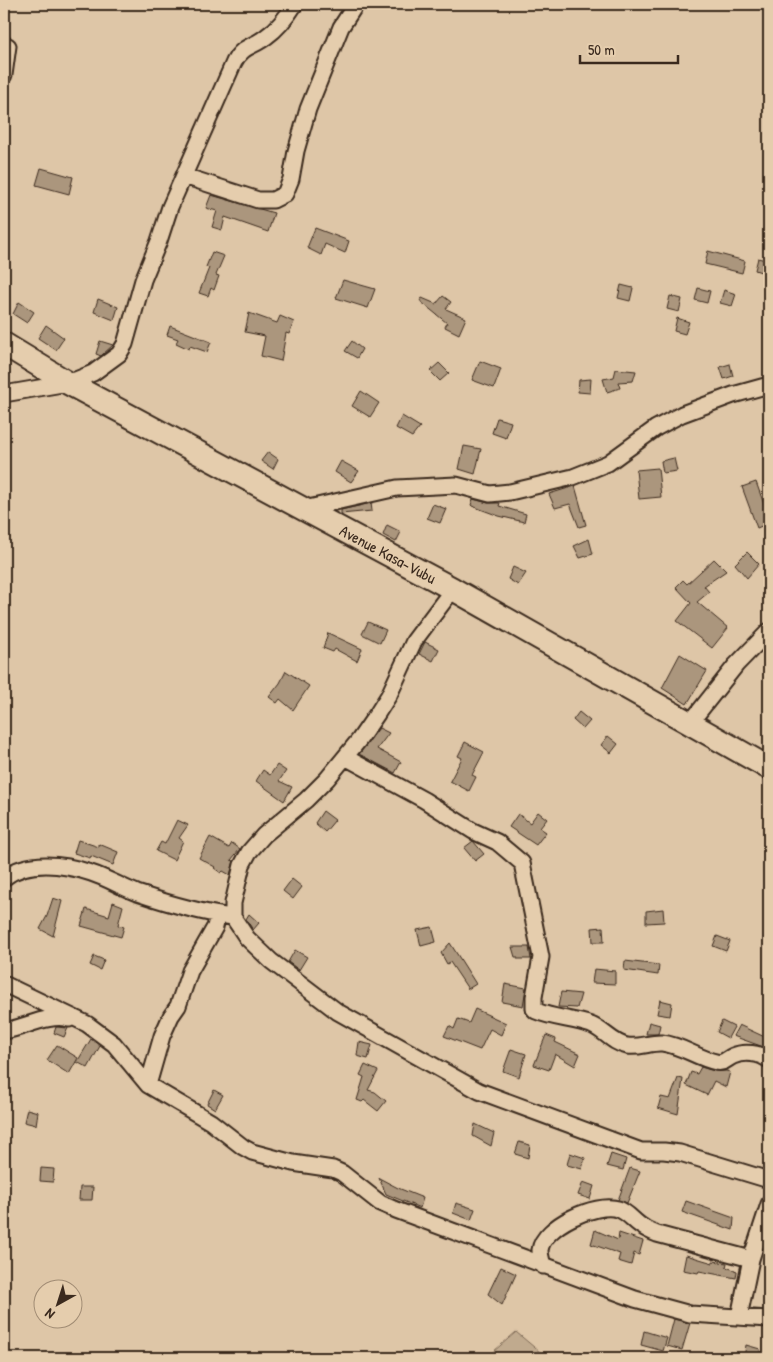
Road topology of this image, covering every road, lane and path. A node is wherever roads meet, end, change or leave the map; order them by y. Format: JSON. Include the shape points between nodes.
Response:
{"nodes":[{"id":1,"x":295,"y":4,"type":"edge"},
{"id":2,"x":356,"y":4,"type":"edge"},
{"id":3,"x":8,"y":46,"type":"dead end"},
{"id":4,"x":4,"y":75,"type":"edge"},
{"id":5,"x":184,"y":176,"type":"junction"},
{"id":6,"x":4,"y":344,"type":"edge"},
{"id":7,"x":68,"y":383,"type":"junction"},
{"id":8,"x":769,"y":385,"type":"edge"},
{"id":9,"x":4,"y":394,"type":"edge"},
{"id":10,"x":304,"y":509,"type":"junction"},
{"id":11,"x":453,"y":589,"type":"junction"},
{"id":12,"x":769,"y":631,"type":"edge"},
{"id":13,"x":690,"y":723,"type":"junction"},
{"id":14,"x":345,"y":757,"type":"junction"},
{"id":15,"x":769,"y":768,"type":"edge"},
{"id":16,"x":4,"y":878,"type":"edge"},
{"id":17,"x":226,"y":916,"type":"junction"},
{"id":18,"x":4,"y":984,"type":"edge"},
{"id":19,"x":87,"y":1024,"type":"junction"},
{"id":20,"x":4,"y":1031,"type":"edge"},
{"id":21,"x":769,"y":1060,"type":"edge"},
{"id":22,"x":148,"y":1085,"type":"junction"},
{"id":23,"x":769,"y":1180,"type":"edge"},
{"id":24,"x":769,"y":1204,"type":"edge"},
{"id":25,"x":751,"y":1259,"type":"junction"},
{"id":26,"x":543,"y":1266,"type":"junction"},
{"id":27,"x":739,"y":1317,"type":"junction"},
{"id":28,"x":769,"y":1319,"type":"edge"}],
"edges":[{"from":1,"to":5,"type":"street","via":[[273,32],[238,54]]},
{"from":2,"to":5,"type":"street","via":[[341,27],[308,109],[285,194],[273,200],[258,200]]},
{"from":3,"to":4,"type":"street"},
{"from":5,"to":7,"type":"street","via":[[143,280],[125,344],[119,354],[93,373]]},
{"from":6,"to":7,"type":"highway","name":"Avenue Kasa-Vubu"},
{"from":7,"to":9,"type":"street"},
{"from":7,"to":10,"type":"highway","name":"Avenue Kasa-Vubu"},
{"from":8,"to":10,"type":"street","via":[[682,414],[656,428],[608,463],[573,477],[490,494],[456,485],[397,488]]},
{"from":10,"to":11,"type":"highway","name":"Avenue Kasa-Vubu"},
{"from":11,"to":13,"type":"highway","name":"Avenue Kasa-Vubu"},
{"from":11,"to":14,"type":"street","via":[[414,641],[389,696]]},
{"from":12,"to":13,"type":"street","via":[[736,665]]},
{"from":13,"to":15,"type":"highway","name":"Avenue Kasa-Vubu"},
{"from":14,"to":17,"type":"street","via":[[306,800],[249,852]]},
{"from":14,"to":21,"type":"street","via":[[497,842],[522,863],[542,957],[534,997],[536,1011],[594,1026],[622,1044],[640,1047],[660,1043],[722,1063],[741,1054],[761,1055]]},
{"from":16,"to":17,"type":"street","via":[[18,868],[58,865],[92,873],[144,895]]},
{"from":17,"to":22,"type":"street","via":[[212,932],[190,970],[178,1006],[162,1036]]},
{"from":17,"to":23,"type":"street","via":[[271,961],[338,1012],[479,1092],[641,1151],[680,1153]]},
{"from":18,"to":19,"type":"street"},
{"from":19,"to":20,"type":"street","via":[[60,1016]]},
{"from":19,"to":22,"type":"street","via":[[114,1044]]},
{"from":22,"to":26,"type":"street","via":[[211,1122],[252,1152],[333,1169],[380,1203]]},
{"from":24,"to":25,"type":"street"},
{"from":25,"to":26,"type":"street","via":[[657,1234],[624,1212],[609,1208],[574,1217],[550,1232],[540,1251]]},
{"from":25,"to":27,"type":"street"},
{"from":26,"to":27,"type":"street","via":[[675,1311]]},
{"from":27,"to":28,"type":"street"}]}
